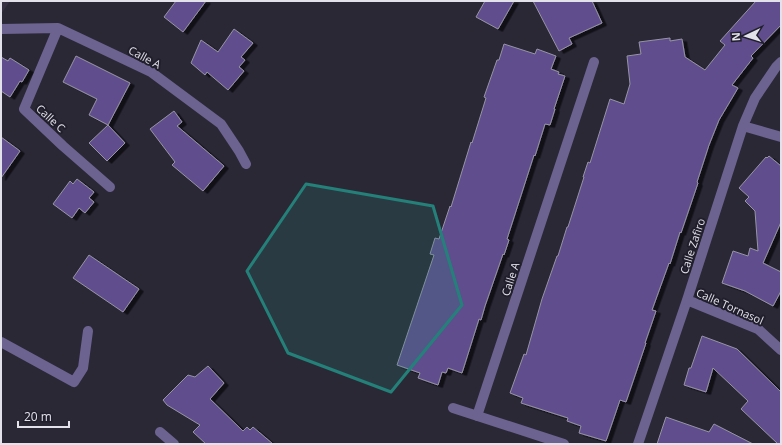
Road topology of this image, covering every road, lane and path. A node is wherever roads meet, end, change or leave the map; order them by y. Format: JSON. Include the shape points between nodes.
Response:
{"nodes":[{"id":1,"x":58,"y":28,"type":"junction"},
{"id":2,"x":1,"y":29,"type":"edge"},
{"id":3,"x":594,"y":62,"type":"dead end"},
{"id":4,"x":781,"y":62,"type":"edge"},
{"id":5,"x":743,"y":126,"type":"junction"},
{"id":6,"x":781,"y":137,"type":"edge"},
{"id":7,"x":246,"y":164,"type":"dead end"},
{"id":8,"x":110,"y":187,"type":"dead end"},
{"id":9,"x":687,"y":300,"type":"junction"},
{"id":10,"x":88,"y":331,"type":"dead end"},
{"id":11,"x":1,"y":342,"type":"edge"},
{"id":12,"x":781,"y":350,"type":"edge"},
{"id":13,"x":453,"y":408,"type":"dead end"},
{"id":14,"x":477,"y":416,"type":"junction"},
{"id":15,"x":160,"y":432,"type":"dead end"},
{"id":16,"x":174,"y":444,"type":"edge"},
{"id":17,"x":564,"y":444,"type":"edge"},
{"id":18,"x":638,"y":444,"type":"edge"}],
"edges":[{"from":1,"to":2,"type":"street","name":"Calle A"},
{"from":1,"to":7,"type":"street","name":"Calle A","via":[[151,72],[221,124]]},
{"from":1,"to":8,"type":"street","name":"Calle C","via":[[24,109]]},
{"from":3,"to":14,"type":"street","name":"Calle A"},
{"from":4,"to":5,"type":"street","name":"Calle Zafiro","via":[[755,98]]},
{"from":5,"to":6,"type":"street"},
{"from":5,"to":9,"type":"street","name":"Calle Zafiro"},
{"from":9,"to":12,"type":"street","name":"Calle Tornasol","via":[[758,329]]},
{"from":9,"to":18,"type":"street","name":"Calle Zafiro"},
{"from":10,"to":11,"type":"street","via":[[83,368],[74,382]]},
{"from":13,"to":14,"type":"street"},
{"from":14,"to":17,"type":"street"},
{"from":15,"to":16,"type":"street"}]}
